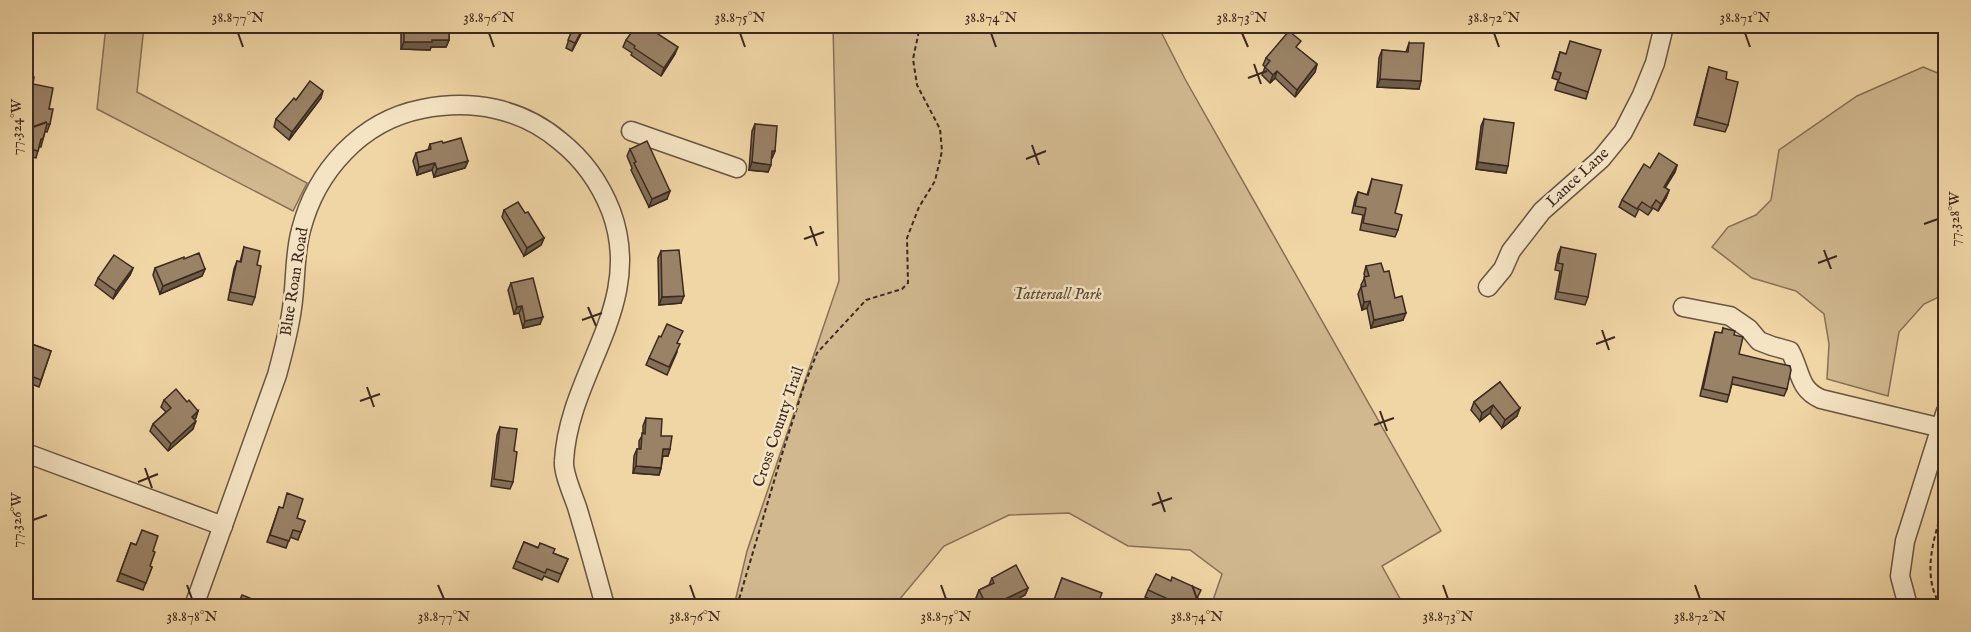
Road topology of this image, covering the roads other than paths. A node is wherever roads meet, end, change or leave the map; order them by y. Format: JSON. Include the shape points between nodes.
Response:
{"nodes":[{"id":1,"x":1664,"y":26,"type":"edge"},
{"id":2,"x":630,"y":131,"type":"dead end"},
{"id":3,"x":737,"y":168,"type":"dead end"},
{"id":4,"x":1488,"y":287,"type":"dead end"},
{"id":5,"x":1683,"y":307,"type":"dead end"},
{"id":6,"x":1944,"y":423,"type":"edge"},
{"id":7,"x":26,"y":453,"type":"edge"},
{"id":8,"x":224,"y":526,"type":"junction"},
{"id":9,"x":194,"y":606,"type":"edge"},
{"id":10,"x":604,"y":606,"type":"edge"},
{"id":11,"x":1908,"y":606,"type":"edge"}],
"edges":[{"from":1,"to":4,"type":"street","name":"Lance Lane","via":[[1655,63],[1623,132],[1601,159],[1542,211]]},
{"from":2,"to":3,"type":"street"},
{"from":5,"to":6,"type":"street","via":[[1730,316],[1759,340],[1790,351],[1809,394]]},
{"from":6,"to":11,"type":"street","via":[[1903,552],[1900,576]]},
{"from":7,"to":8,"type":"street"},
{"from":8,"to":9,"type":"street","name":"Blue Roan Road"},
{"from":8,"to":10,"type":"street","name":"Blue Roan Road","via":[[282,356],[301,229],[329,169],[357,139],[393,118],[435,107],[464,105],[508,111],[536,123],[569,148],[592,174],[614,221],[620,261],[616,299],[578,399],[563,463]]}]}
